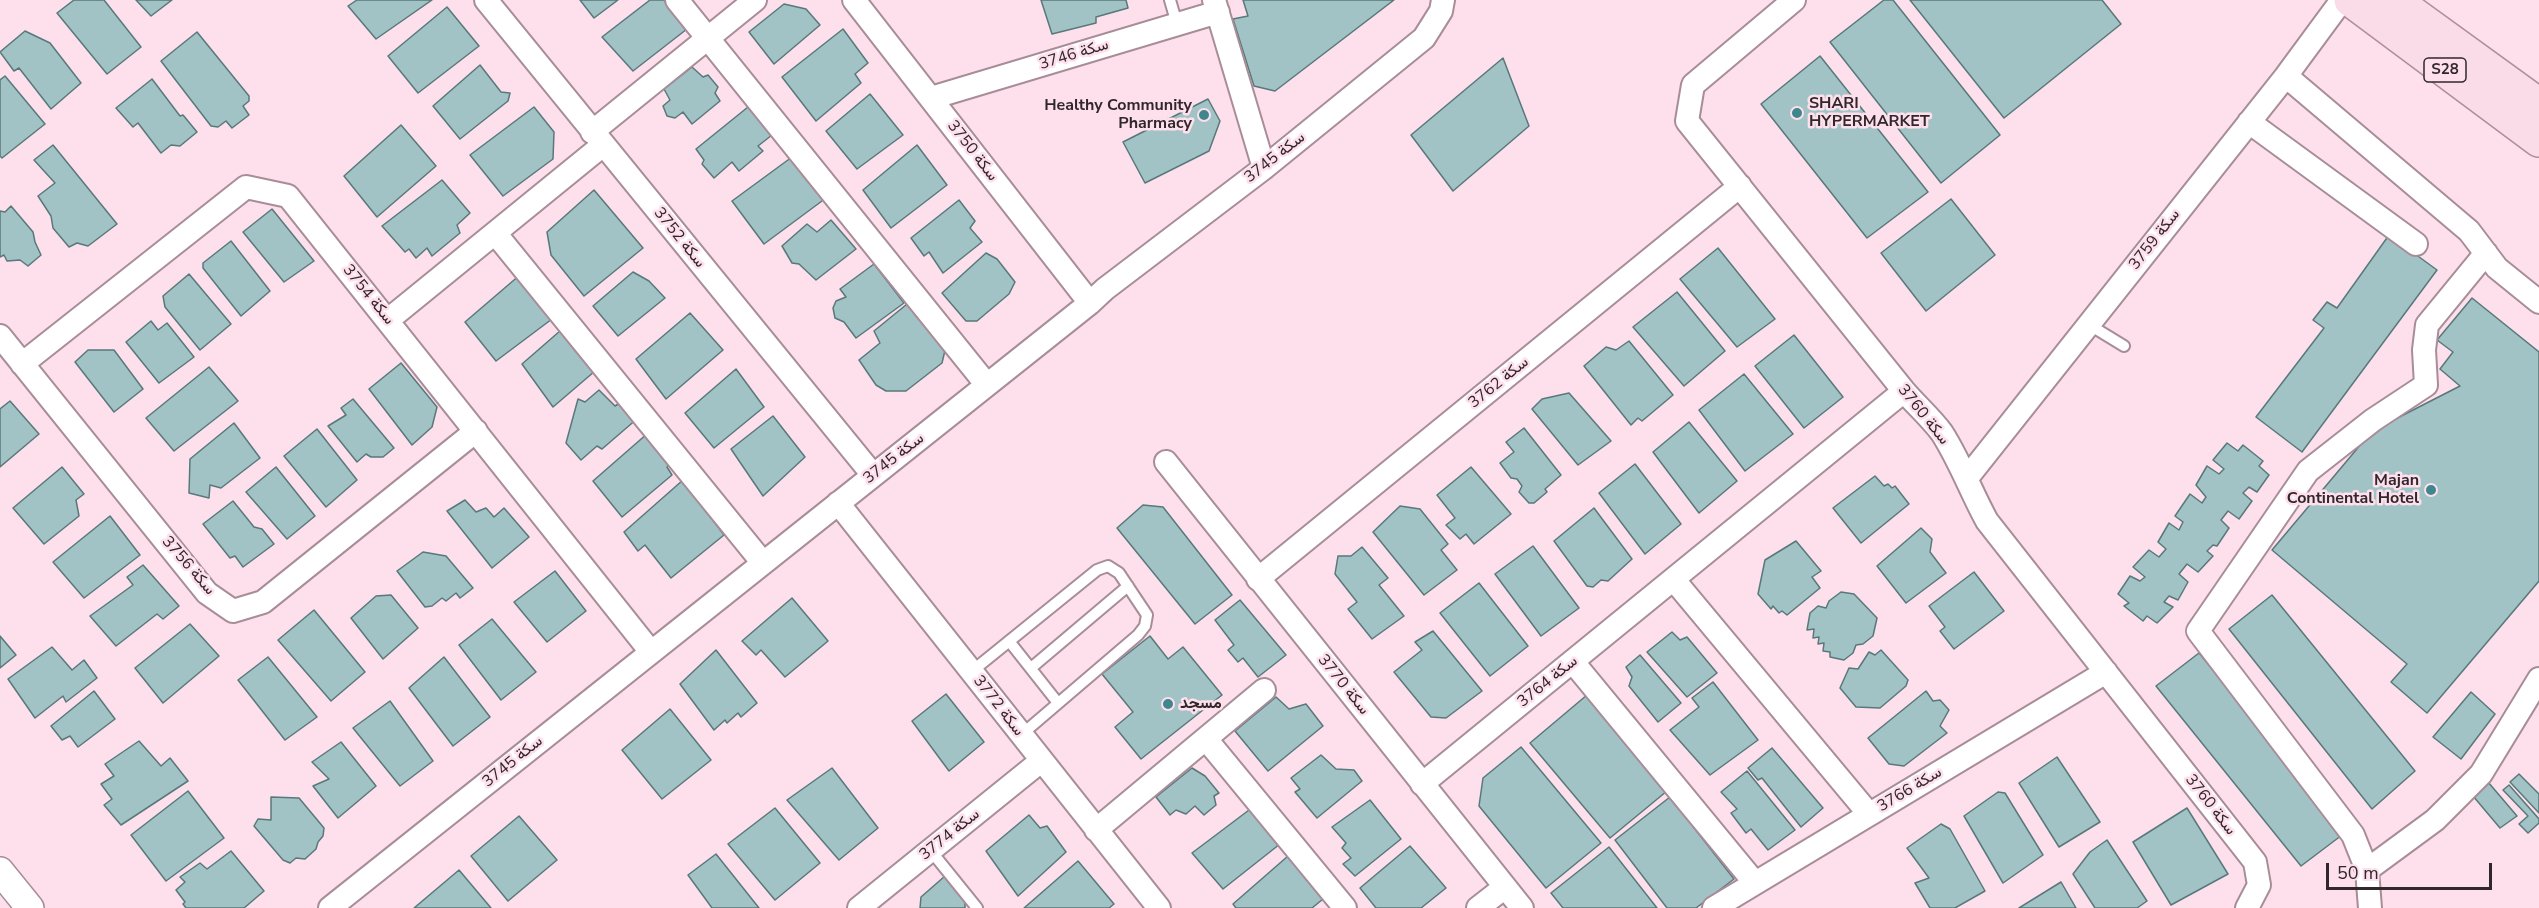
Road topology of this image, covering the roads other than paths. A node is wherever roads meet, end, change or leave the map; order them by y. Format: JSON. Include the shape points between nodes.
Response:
{"nodes":[{"id":1,"x":486,"y":0,"type":"edge"},
{"id":2,"x":677,"y":0,"type":"edge"},
{"id":3,"x":755,"y":0,"type":"edge"},
{"id":4,"x":854,"y":0,"type":"edge"},
{"id":5,"x":1170,"y":0,"type":"edge"},
{"id":6,"x":1443,"y":0,"type":"edge"},
{"id":7,"x":1794,"y":0,"type":"edge"},
{"id":8,"x":2342,"y":0,"type":"edge"},
{"id":9,"x":2351,"y":0,"type":"edge"},
{"id":10,"x":2394,"y":0,"type":"edge"},
{"id":11,"x":1216,"y":6,"type":"edge"},
{"id":12,"x":1177,"y":24,"type":"junction"},
{"id":13,"x":708,"y":38,"type":"junction"},
{"id":14,"x":2286,"y":76,"type":"junction"},
{"id":15,"x":931,"y":98,"type":"junction"},
{"id":16,"x":2539,"y":105,"type":"edge"},
{"id":17,"x":2249,"y":122,"type":"junction"},
{"id":18,"x":598,"y":139,"type":"junction"},
{"id":19,"x":2539,"y":140,"type":"edge"},
{"id":20,"x":1264,"y":168,"type":"junction"},
{"id":21,"x":1740,"y":186,"type":"junction"},
{"id":22,"x":495,"y":232,"type":"junction"},
{"id":23,"x":2416,"y":244,"type":"dead end"},
{"id":24,"x":2486,"y":253,"type":"junction"},
{"id":25,"x":2539,"y":302,"type":"edge"},
{"id":26,"x":1090,"y":303,"type":"junction"},
{"id":27,"x":388,"y":320,"type":"junction"},
{"id":28,"x":2088,"y":324,"type":"junction"},
{"id":29,"x":0,"y":336,"type":"edge"},
{"id":30,"x":2124,"y":346,"type":"dead end"},
{"id":31,"x":22,"y":364,"type":"junction"},
{"id":32,"x":987,"y":385,"type":"junction"},
{"id":33,"x":1904,"y":391,"type":"junction"},
{"id":34,"x":476,"y":431,"type":"junction"},
{"id":35,"x":1166,"y":462,"type":"dead end"},
{"id":36,"x":873,"y":475,"type":"junction"},
{"id":37,"x":1967,"y":478,"type":"junction"},
{"id":38,"x":838,"y":503,"type":"junction"},
{"id":39,"x":763,"y":563,"type":"junction"},
{"id":40,"x":1258,"y":579,"type":"junction"},
{"id":41,"x":1674,"y":580,"type":"junction"},
{"id":42,"x":1128,"y":586,"type":"junction"},
{"id":43,"x":1009,"y":641,"type":"junction"},
{"id":44,"x":651,"y":652,"type":"junction"},
{"id":45,"x":1573,"y":662,"type":"junction"},
{"id":46,"x":1031,"y":668,"type":"junction"},
{"id":47,"x":971,"y":672,"type":"junction"},
{"id":48,"x":2106,"y":672,"type":"junction"},
{"id":49,"x":2539,"y":679,"type":"edge"},
{"id":50,"x":1264,"y":690,"type":"dead end"},
{"id":51,"x":1058,"y":703,"type":"junction"},
{"id":52,"x":1021,"y":735,"type":"junction"},
{"id":53,"x":1206,"y":739,"type":"junction"},
{"id":54,"x":1041,"y":761,"type":"junction"},
{"id":55,"x":1422,"y":784,"type":"junction"},
{"id":56,"x":1869,"y":814,"type":"junction"},
{"id":57,"x":1096,"y":830,"type":"junction"},
{"id":58,"x":931,"y":851,"type":"junction"},
{"id":59,"x":2367,"y":870,"type":"junction"},
{"id":60,"x":1,"y":874,"type":"edge"},
{"id":61,"x":1755,"y":883,"type":"junction"},
{"id":62,"x":1505,"y":887,"type":"junction"},
{"id":63,"x":30,"y":908,"type":"edge"},
{"id":64,"x":330,"y":908,"type":"edge"},
{"id":65,"x":859,"y":908,"type":"edge"},
{"id":66,"x":977,"y":908,"type":"edge"},
{"id":67,"x":1159,"y":908,"type":"edge"},
{"id":68,"x":1345,"y":908,"type":"edge"},
{"id":69,"x":1478,"y":908,"type":"edge"},
{"id":70,"x":1522,"y":908,"type":"edge"},
{"id":71,"x":1714,"y":908,"type":"edge"},
{"id":72,"x":2247,"y":908,"type":"edge"},
{"id":73,"x":2370,"y":908,"type":"edge"}],
"edges":[{"from":1,"to":18,"type":"street","name":"سكة 3752"},
{"from":2,"to":13,"type":"street"},
{"from":3,"to":13,"type":"street"},
{"from":4,"to":15,"type":"street","name":"سكة 3750"},
{"from":5,"to":12,"type":"lane"},
{"from":6,"to":20,"type":"street","name":"سكة 3745","via":[[1441,11],[1424,38]]},
{"from":7,"to":21,"type":"street","name":"سكة 3760","via":[[1693,85],[1687,121]]},
{"from":8,"to":14,"type":"street","name":"سكة 3759"},
{"from":9,"to":19,"type":"main road","number":"S28"},
{"from":10,"to":16,"type":"main road","number":"S28"},
{"from":11,"to":12,"type":"street","name":"سكة 3746"},
{"from":11,"to":20,"type":"street","name":"سكة 3746"},
{"from":12,"to":15,"type":"street","name":"سكة 3746"},
{"from":13,"to":18,"type":"street"},
{"from":13,"to":32,"type":"street"},
{"from":14,"to":17,"type":"street","name":"سكة 3759"},
{"from":14,"to":24,"type":"street","via":[[2469,231]]},
{"from":15,"to":26,"type":"street","name":"سكة 3750"},
{"from":17,"to":23,"type":"street"},
{"from":17,"to":28,"type":"street","name":"سكة 3759"},
{"from":18,"to":22,"type":"street"},
{"from":18,"to":36,"type":"street","name":"سكة 3752"},
{"from":20,"to":26,"type":"street","name":"سكة 3745"},
{"from":21,"to":33,"type":"street","name":"سكة 3760"},
{"from":21,"to":40,"type":"street","name":"سكة 3762"},
{"from":22,"to":27,"type":"street"},
{"from":22,"to":39,"type":"street"},
{"from":24,"to":25,"type":"street","via":[[2497,268]]},
{"from":24,"to":59,"type":"street","via":[[2427,324],[2426,385],[2308,471],[2198,631],[2354,835]]},
{"from":26,"to":32,"type":"street","name":"سكة 3745"},
{"from":27,"to":31,"type":"street","name":"سكة 3754","via":[[288,196],[246,188]]},
{"from":27,"to":34,"type":"street","name":"سكة 3754"},
{"from":28,"to":30,"type":"lane"},
{"from":28,"to":37,"type":"street","name":"سكة 3759"},
{"from":29,"to":31,"type":"street","name":"سكة 3756"},
{"from":31,"to":34,"type":"street","name":"سكة 3756","via":[[207,592],[233,611],[263,602]]},
{"from":32,"to":36,"type":"street","name":"سكة 3745"},
{"from":33,"to":37,"type":"street","name":"سكة 3760","via":[[1941,432]]},
{"from":33,"to":41,"type":"street","name":"سكة 3764"},
{"from":34,"to":44,"type":"street","name":"سكة 3754"},
{"from":35,"to":40,"type":"street","name":"سكة 3770"},
{"from":36,"to":38,"type":"street","name":"سكة 3745"},
{"from":37,"to":48,"type":"street","name":"سكة 3760","via":[[1987,521]]},
{"from":38,"to":39,"type":"street","name":"سكة 3745"},
{"from":38,"to":47,"type":"street","name":"سكة 3772"},
{"from":39,"to":44,"type":"street","name":"سكة 3745"},
{"from":40,"to":55,"type":"street","name":"سكة 3770"},
{"from":41,"to":45,"type":"street","name":"سكة 3764"},
{"from":41,"to":56,"type":"street"},
{"from":42,"to":43,"type":"lane","via":[[1119,573],[1108,567],[1097,570]]},
{"from":42,"to":46,"type":"lane"},
{"from":42,"to":51,"type":"lane","via":[[1148,615],[1145,626]]},
{"from":43,"to":46,"type":"lane"},
{"from":43,"to":47,"type":"lane"},
{"from":44,"to":64,"type":"street","name":"سكة 3745"},
{"from":45,"to":55,"type":"street","name":"سكة 3764"},
{"from":45,"to":61,"type":"street"},
{"from":46,"to":51,"type":"lane"},
{"from":47,"to":52,"type":"street","name":"سكة 3772"},
{"from":48,"to":56,"type":"street","name":"سكة 3766"},
{"from":48,"to":72,"type":"street","name":"سكة 3760","via":[[2255,862],[2259,885]]},
{"from":49,"to":59,"type":"street","via":[[2481,774],[2435,820]]},
{"from":50,"to":53,"type":"street"},
{"from":51,"to":52,"type":"lane"},
{"from":52,"to":54,"type":"street","name":"سكة 3772"},
{"from":53,"to":57,"type":"street"},
{"from":53,"to":68,"type":"street"},
{"from":54,"to":57,"type":"street","name":"سكة 3772"},
{"from":54,"to":58,"type":"street","name":"سكة 3774"},
{"from":55,"to":62,"type":"street","name":"سكة 3770"},
{"from":56,"to":61,"type":"street","name":"سكة 3766"},
{"from":57,"to":67,"type":"street","name":"سكة 3772"},
{"from":58,"to":65,"type":"street","name":"سكة 3774"},
{"from":58,"to":66,"type":"lane"},
{"from":59,"to":73,"type":"street"},
{"from":60,"to":63,"type":"street"},
{"from":61,"to":71,"type":"street","name":"سكة 3766"},
{"from":62,"to":69,"type":"street"},
{"from":62,"to":70,"type":"street","name":"سكة 3770"}]}
